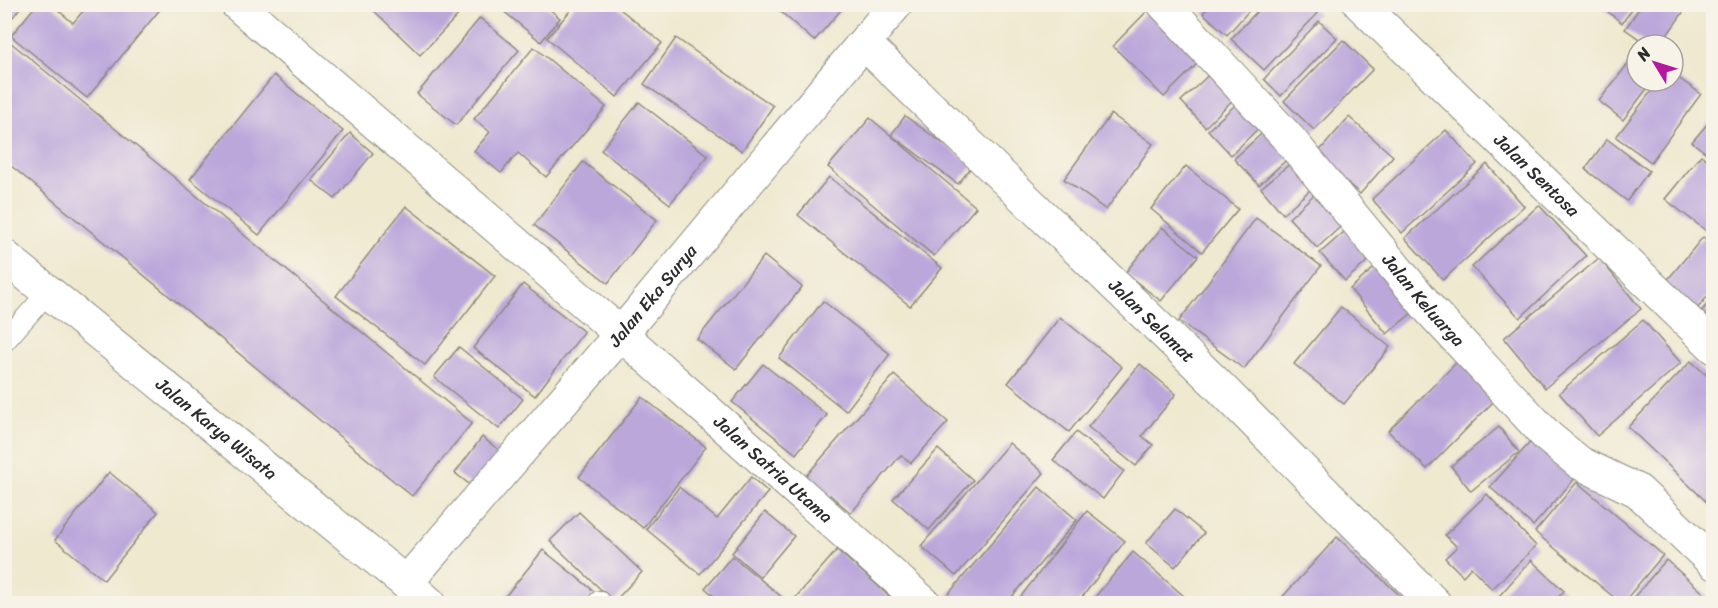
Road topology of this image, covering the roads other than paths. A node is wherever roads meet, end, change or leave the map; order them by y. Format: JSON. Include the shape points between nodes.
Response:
{"nodes":[{"id":1,"x":237,"y":4,"type":"edge"},
{"id":2,"x":896,"y":4,"type":"edge"},
{"id":3,"x":1164,"y":4,"type":"edge"},
{"id":4,"x":1360,"y":4,"type":"edge"},
{"id":5,"x":864,"y":43,"type":"junction"},
{"id":6,"x":4,"y":256,"type":"edge"},
{"id":7,"x":50,"y":290,"type":"junction"},
{"id":8,"x":621,"y":334,"type":"junction"},
{"id":9,"x":4,"y":342,"type":"edge"},
{"id":10,"x":1713,"y":347,"type":"edge"},
{"id":11,"x":1713,"y":563,"type":"edge"},
{"id":12,"x":418,"y":593,"type":"edge"},
{"id":13,"x":925,"y":603,"type":"edge"},
{"id":14,"x":1435,"y":603,"type":"edge"}],
"edges":[{"from":1,"to":8,"type":"street","name":"Jalan Satria Utama"},
{"from":2,"to":5,"type":"street","name":"Jalan Eka Surya"},
{"from":3,"to":11,"type":"street","name":"Jalan Keluarga","via":[[1290,140],[1431,311],[1548,437],[1580,463],[1638,490]]},
{"from":4,"to":10,"type":"street","name":"Jalan Sentosa"},
{"from":5,"to":8,"type":"street","name":"Jalan Eka Surya"},
{"from":5,"to":14,"type":"street","name":"Jalan Selamat","via":[[1215,381]]},
{"from":6,"to":7,"type":"street","name":"Jalan Karya Wisata"},
{"from":7,"to":9,"type":"lane"},
{"from":7,"to":12,"type":"street","name":"Jalan Karya Wisata"},
{"from":8,"to":12,"type":"street","name":"Jalan Eka Surya"},
{"from":8,"to":13,"type":"street","name":"Jalan Satria Utama"}]}
